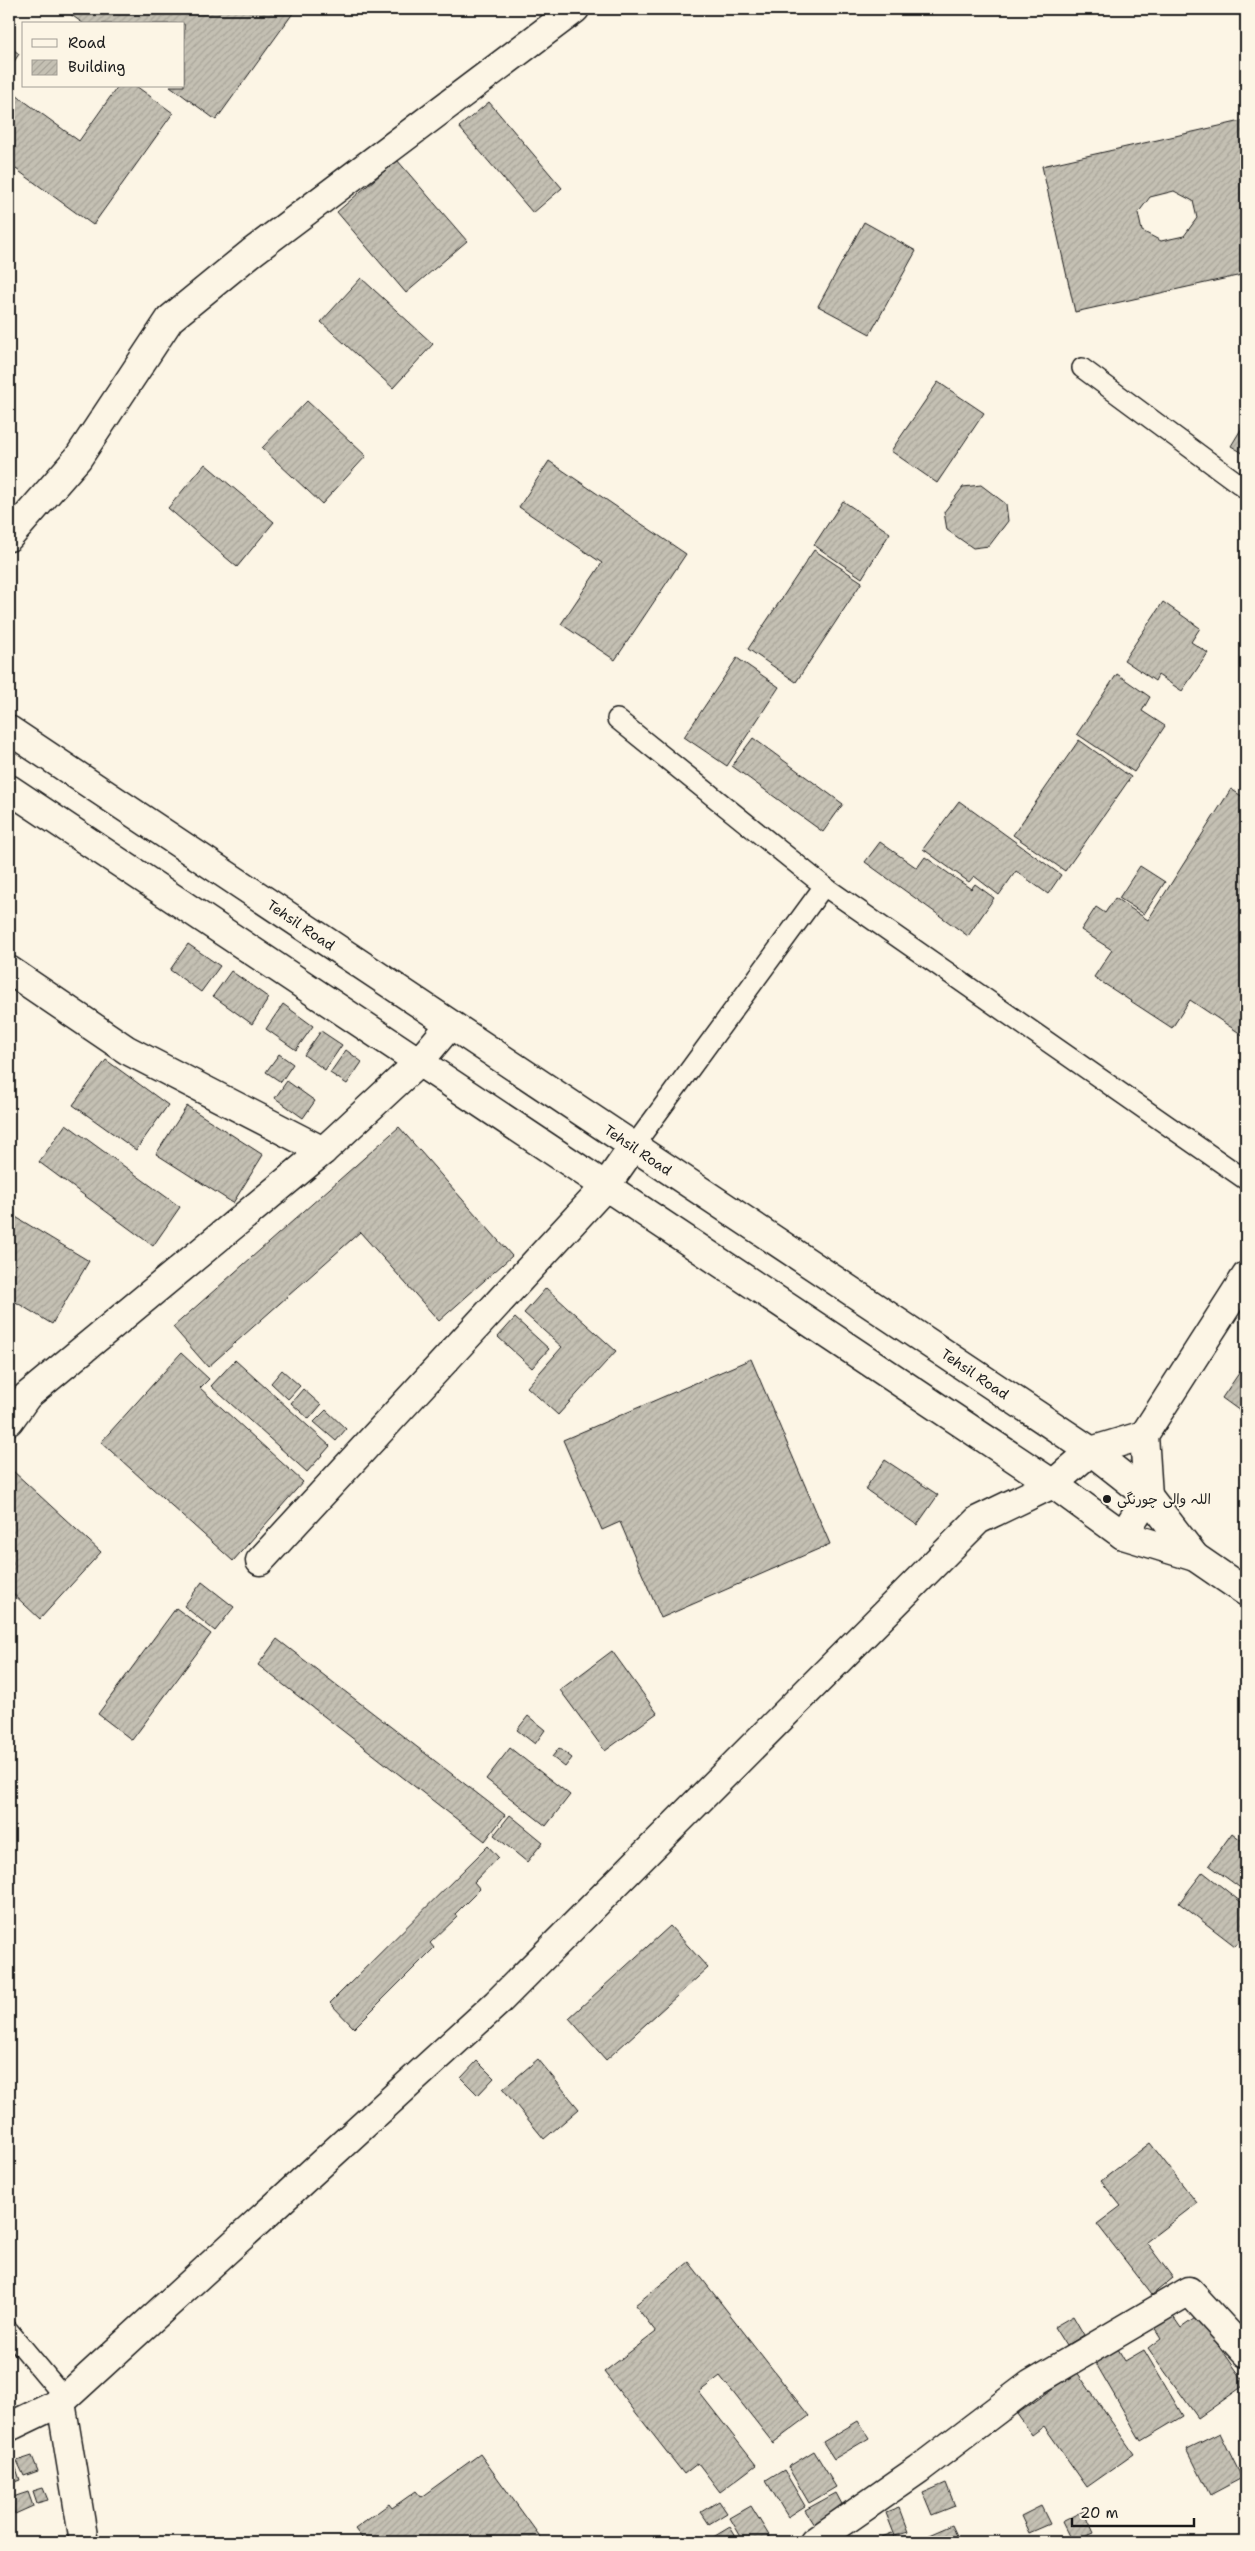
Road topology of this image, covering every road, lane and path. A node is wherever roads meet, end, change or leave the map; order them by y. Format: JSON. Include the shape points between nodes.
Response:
{"nodes":[{"id":1,"x":575,"y":9,"type":"edge"},
{"id":2,"x":1082,"y":368,"type":"dead end"},
{"id":3,"x":1246,"y":489,"type":"edge"},
{"id":4,"x":9,"y":537,"type":"edge"},
{"id":5,"x":617,"y":719,"type":"dead end"},
{"id":6,"x":9,"y":730,"type":"edge"},
{"id":7,"x":9,"y":789,"type":"edge"},
{"id":8,"x":824,"y":886,"type":"junction"},
{"id":9,"x":9,"y":970,"type":"edge"},
{"id":10,"x":450,"y":1025,"type":"junction"},
{"id":11,"x":418,"y":1063,"type":"junction"},
{"id":12,"x":633,"y":1147,"type":"junction"},
{"id":13,"x":323,"y":1152,"type":"junction"},
{"id":14,"x":1246,"y":1180,"type":"edge"},
{"id":15,"x":605,"y":1187,"type":"junction"},
{"id":16,"x":1246,"y":1276,"type":"edge"},
{"id":17,"x":9,"y":1421,"type":"edge"},
{"id":18,"x":1144,"y":1435,"type":"junction"},
{"id":19,"x":1091,"y":1451,"type":"junction"},
{"id":20,"x":1053,"y":1484,"type":"junction"},
{"id":21,"x":1148,"y":1496,"type":"junction"},
{"id":22,"x":1123,"y":1535,"type":"junction"},
{"id":23,"x":1194,"y":1557,"type":"junction"},
{"id":24,"x":260,"y":1561,"type":"dead end"},
{"id":25,"x":1246,"y":1592,"type":"edge"},
{"id":26,"x":9,"y":2331,"type":"edge"},
{"id":27,"x":1246,"y":2353,"type":"edge"},
{"id":28,"x":63,"y":2400,"type":"junction"},
{"id":29,"x":9,"y":2427,"type":"edge"},
{"id":30,"x":84,"y":2542,"type":"edge"},
{"id":31,"x":814,"y":2542,"type":"edge"}],
"edges":[{"from":1,"to":4,"type":"street","via":[[251,253],[170,319],[78,458]]},
{"from":2,"to":3,"type":"lane"},
{"from":5,"to":8,"type":"lane"},
{"from":6,"to":10,"type":"street","name":"Tehsil Road"},
{"from":7,"to":11,"type":"street"},
{"from":8,"to":12,"type":"lane"},
{"from":8,"to":14,"type":"lane"},
{"from":9,"to":13,"type":"street","via":[[127,1050]]},
{"from":10,"to":11,"type":"street"},
{"from":10,"to":12,"type":"street","name":"Tehsil Road"},
{"from":11,"to":13,"type":"street"},
{"from":11,"to":15,"type":"street"},
{"from":12,"to":15,"type":"street"},
{"from":12,"to":19,"type":"street","name":"Tehsil Road"},
{"from":13,"to":17,"type":"street","via":[[27,1396]]},
{"from":15,"to":20,"type":"street"},
{"from":15,"to":24,"type":"street"},
{"from":16,"to":18,"type":"street"},
{"from":18,"to":19,"type":"street"},
{"from":18,"to":21,"type":"street"},
{"from":19,"to":20,"type":"street"},
{"from":19,"to":21,"type":"street","name":"Tehsil Road"},
{"from":20,"to":22,"type":"street"},
{"from":20,"to":28,"type":"street","via":[[978,1520],[497,2003]]},
{"from":21,"to":22,"type":"street"},
{"from":21,"to":23,"type":"street","name":"Tehsil Road"},
{"from":22,"to":23,"type":"street"},
{"from":23,"to":25,"type":"street","name":"Tehsil Road"},
{"from":26,"to":28,"type":"lane"},
{"from":27,"to":31,"type":"street","via":[[1189,2291],[1031,2384],[919,2469]]},
{"from":28,"to":29,"type":"street"},
{"from":28,"to":30,"type":"street"}]}
